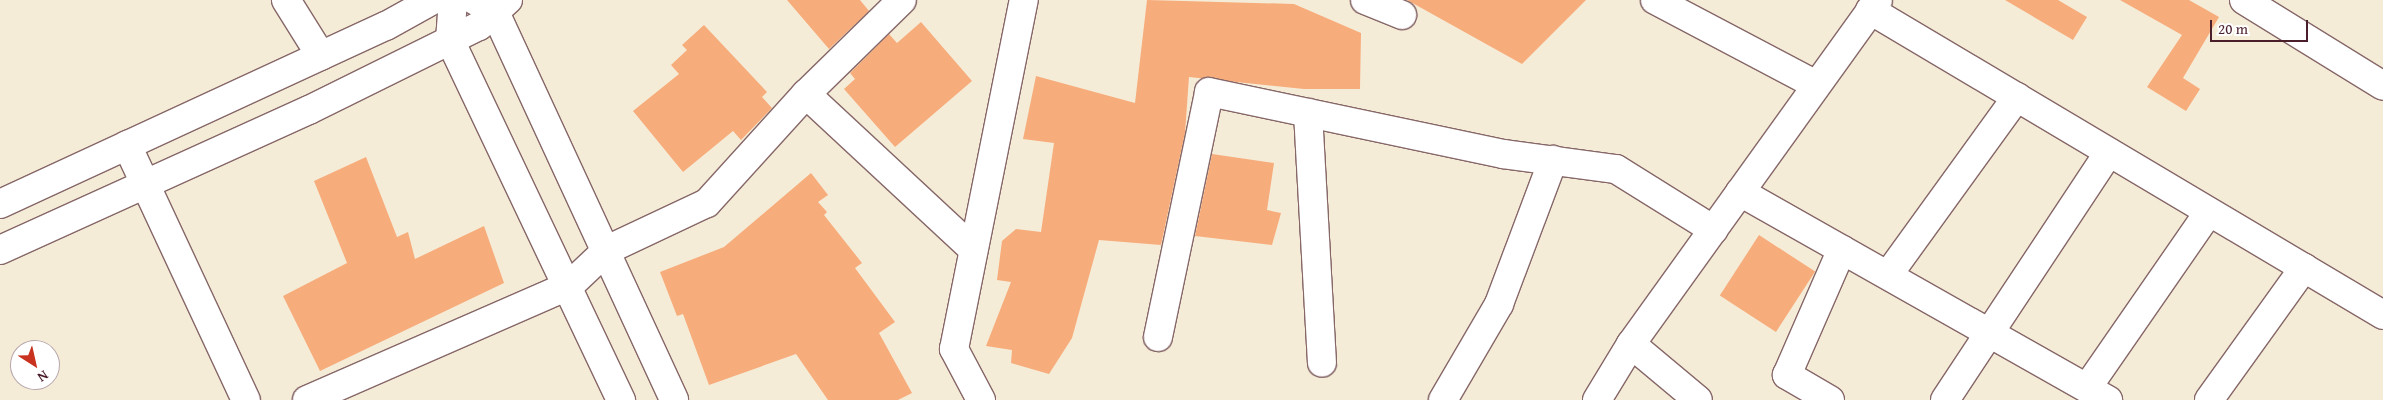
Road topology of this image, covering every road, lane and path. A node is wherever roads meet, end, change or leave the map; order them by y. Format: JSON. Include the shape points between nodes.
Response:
{"nodes":[{"id":1,"x":286,"y":0,"type":"edge"},
{"id":2,"x":433,"y":0,"type":"edge"},
{"id":3,"x":454,"y":0,"type":"edge"},
{"id":4,"x":902,"y":0,"type":"edge"},
{"id":5,"x":1024,"y":0,"type":"edge"},
{"id":6,"x":1365,"y":0,"type":"edge"},
{"id":7,"x":1655,"y":0,"type":"edge"},
{"id":8,"x":2244,"y":0,"type":"edge"},
{"id":9,"x":492,"y":4,"type":"edge"},
{"id":10,"x":1874,"y":5,"type":"edge"},
{"id":11,"x":1402,"y":15,"type":"dead end"},
{"id":12,"x":450,"y":40,"type":"junction"},
{"id":13,"x":321,"y":56,"type":"junction"},
{"id":14,"x":1816,"y":86,"type":"junction"},
{"id":15,"x":2383,"y":86,"type":"edge"},
{"id":16,"x":806,"y":94,"type":"junction"},
{"id":17,"x":2017,"y":98,"type":"junction"},
{"id":18,"x":1308,"y":113,"type":"junction"},
{"id":19,"x":127,"y":145,"type":"junction"},
{"id":20,"x":2109,"y":152,"type":"junction"},
{"id":21,"x":1553,"y":160,"type":"junction"},
{"id":22,"x":145,"y":184,"type":"junction"},
{"id":23,"x":1740,"y":192,"type":"junction"},
{"id":24,"x":0,"y":204,"type":"edge"},
{"id":25,"x":2209,"y":212,"type":"junction"},
{"id":26,"x":1714,"y":230,"type":"junction"},
{"id":27,"x":973,"y":249,"type":"junction"},
{"id":28,"x":1842,"y":249,"type":"junction"},
{"id":29,"x":0,"y":250,"type":"edge"},
{"id":30,"x":607,"y":250,"type":"junction"},
{"id":31,"x":2304,"y":268,"type":"junction"},
{"id":32,"x":1888,"y":275,"type":"junction"},
{"id":33,"x":570,"y":285,"type":"junction"},
{"id":34,"x":2383,"y":315,"type":"edge"},
{"id":35,"x":1987,"y":331,"type":"junction"},
{"id":36,"x":1158,"y":337,"type":"dead end"},
{"id":37,"x":1631,"y":344,"type":"junction"},
{"id":38,"x":1322,"y":362,"type":"dead end"},
{"id":39,"x":2098,"y":394,"type":"edge"},
{"id":40,"x":246,"y":400,"type":"edge"},
{"id":41,"x":307,"y":400,"type":"edge"},
{"id":42,"x":621,"y":400,"type":"edge"},
{"id":43,"x":674,"y":400,"type":"edge"},
{"id":44,"x":981,"y":400,"type":"edge"},
{"id":45,"x":1443,"y":400,"type":"edge"},
{"id":46,"x":1596,"y":400,"type":"edge"},
{"id":47,"x":1698,"y":400,"type":"edge"},
{"id":48,"x":1830,"y":400,"type":"edge"},
{"id":49,"x":1945,"y":400,"type":"edge"},
{"id":50,"x":2209,"y":400,"type":"edge"}],
"edges":[{"from":1,"to":13,"type":"street"},
{"from":2,"to":13,"type":"street"},
{"from":3,"to":12,"type":"street"},
{"from":4,"to":16,"type":"street"},
{"from":5,"to":27,"type":"street"},
{"from":6,"to":11,"type":"street"},
{"from":7,"to":14,"type":"street"},
{"from":8,"to":15,"type":"street"},
{"from":9,"to":12,"type":"street","via":[[480,26]]},
{"from":9,"to":30,"type":"street"},
{"from":10,"to":14,"type":"street"},
{"from":10,"to":17,"type":"street"},
{"from":12,"to":22,"type":"street"},
{"from":12,"to":33,"type":"street"},
{"from":13,"to":19,"type":"street"},
{"from":14,"to":23,"type":"street"},
{"from":16,"to":27,"type":"street"},
{"from":16,"to":30,"type":"street","via":[[706,204]]},
{"from":17,"to":20,"type":"street"},
{"from":17,"to":32,"type":"street"},
{"from":18,"to":21,"type":"street"},
{"from":18,"to":36,"type":"street","via":[[1209,92]]},
{"from":18,"to":38,"type":"street"},
{"from":19,"to":22,"type":"street"},
{"from":19,"to":24,"type":"street"},
{"from":20,"to":25,"type":"street"},
{"from":20,"to":35,"type":"street"},
{"from":21,"to":26,"type":"street","via":[[1616,169]]},
{"from":21,"to":45,"type":"street","via":[[1499,304]]},
{"from":22,"to":29,"type":"street"},
{"from":22,"to":40,"type":"street"},
{"from":23,"to":26,"type":"street"},
{"from":23,"to":28,"type":"street"},
{"from":25,"to":31,"type":"street"},
{"from":25,"to":39,"type":"street"},
{"from":26,"to":37,"type":"street"},
{"from":27,"to":44,"type":"street","via":[[954,349]]},
{"from":28,"to":32,"type":"street"},
{"from":28,"to":48,"type":"street","via":[[1787,375]]},
{"from":30,"to":33,"type":"street"},
{"from":30,"to":43,"type":"street"},
{"from":31,"to":34,"type":"street"},
{"from":31,"to":50,"type":"street"},
{"from":32,"to":35,"type":"street"},
{"from":33,"to":41,"type":"street"},
{"from":33,"to":42,"type":"street"},
{"from":35,"to":39,"type":"street"},
{"from":35,"to":49,"type":"street"},
{"from":37,"to":46,"type":"street"},
{"from":37,"to":47,"type":"street"}]}
